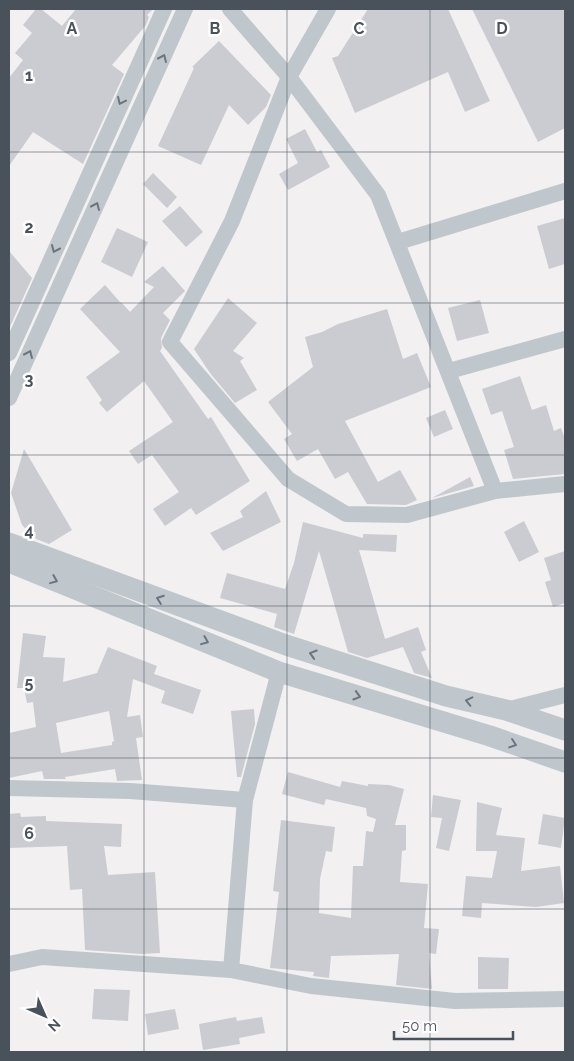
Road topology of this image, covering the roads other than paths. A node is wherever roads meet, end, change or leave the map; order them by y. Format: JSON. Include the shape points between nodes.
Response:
{"nodes":[{"id":1,"x":164,"y":9,"type":"edge"},
{"id":2,"x":185,"y":9,"type":"edge"},
{"id":3,"x":230,"y":9,"type":"edge"},
{"id":4,"x":328,"y":9,"type":"edge"},
{"id":5,"x":289,"y":77,"type":"junction"},
{"id":6,"x":565,"y":191,"type":"edge"},
{"id":7,"x":398,"y":242,"type":"junction"},
{"id":8,"x":565,"y":339,"type":"edge"},
{"id":9,"x":9,"y":353,"type":"edge"},
{"id":10,"x":449,"y":371,"type":"junction"},
{"id":11,"x":9,"y":398,"type":"edge"},
{"id":12,"x":565,"y":484,"type":"edge"},
{"id":13,"x":494,"y":491,"type":"junction"},
{"id":14,"x":9,"y":543,"type":"edge"},
{"id":15,"x":9,"y":562,"type":"edge"},
{"id":16,"x":279,"y":672,"type":"junction"},
{"id":17,"x":565,"y":695,"type":"edge"},
{"id":18,"x":506,"y":710,"type":"junction"},
{"id":19,"x":565,"y":730,"type":"edge"},
{"id":20,"x":490,"y":736,"type":"junction"},
{"id":21,"x":565,"y":762,"type":"edge"},
{"id":22,"x":9,"y":788,"type":"edge"},
{"id":23,"x":245,"y":800,"type":"junction"},
{"id":24,"x":9,"y":964,"type":"edge"},
{"id":25,"x":231,"y":970,"type":"junction"},
{"id":26,"x":565,"y":998,"type":"edge"}],
"edges":[{"from":1,"to":9,"type":"street","one_way":true},
{"from":11,"to":2,"type":"street","one_way":true},
{"from":3,"to":5,"type":"street"},
{"from":4,"to":5,"type":"street"},
{"from":5,"to":7,"type":"street","via":[[378,195]]},
{"from":5,"to":13,"type":"street","via":[[232,221],[170,342],[288,478],[346,514],[406,515]]},
{"from":6,"to":7,"type":"street"},
{"from":7,"to":10,"type":"street"},
{"from":8,"to":10,"type":"street"},
{"from":10,"to":13,"type":"street"},
{"from":12,"to":13,"type":"street"},
{"from":18,"to":14,"type":"street","one_way":true,"via":[[446,696],[286,645]]},
{"from":15,"to":16,"type":"street","one_way":true},
{"from":16,"to":20,"type":"street","one_way":true},
{"from":16,"to":23,"type":"street"},
{"from":17,"to":18,"type":"street"},
{"from":18,"to":19,"type":"street"},
{"from":18,"to":20,"type":"street"},
{"from":20,"to":21,"type":"street","one_way":true},
{"from":22,"to":23,"type":"street","via":[[130,791]]},
{"from":23,"to":25,"type":"street"},
{"from":24,"to":25,"type":"street","via":[[42,957]]},
{"from":25,"to":26,"type":"street","via":[[311,986],[455,1001]]}]}
